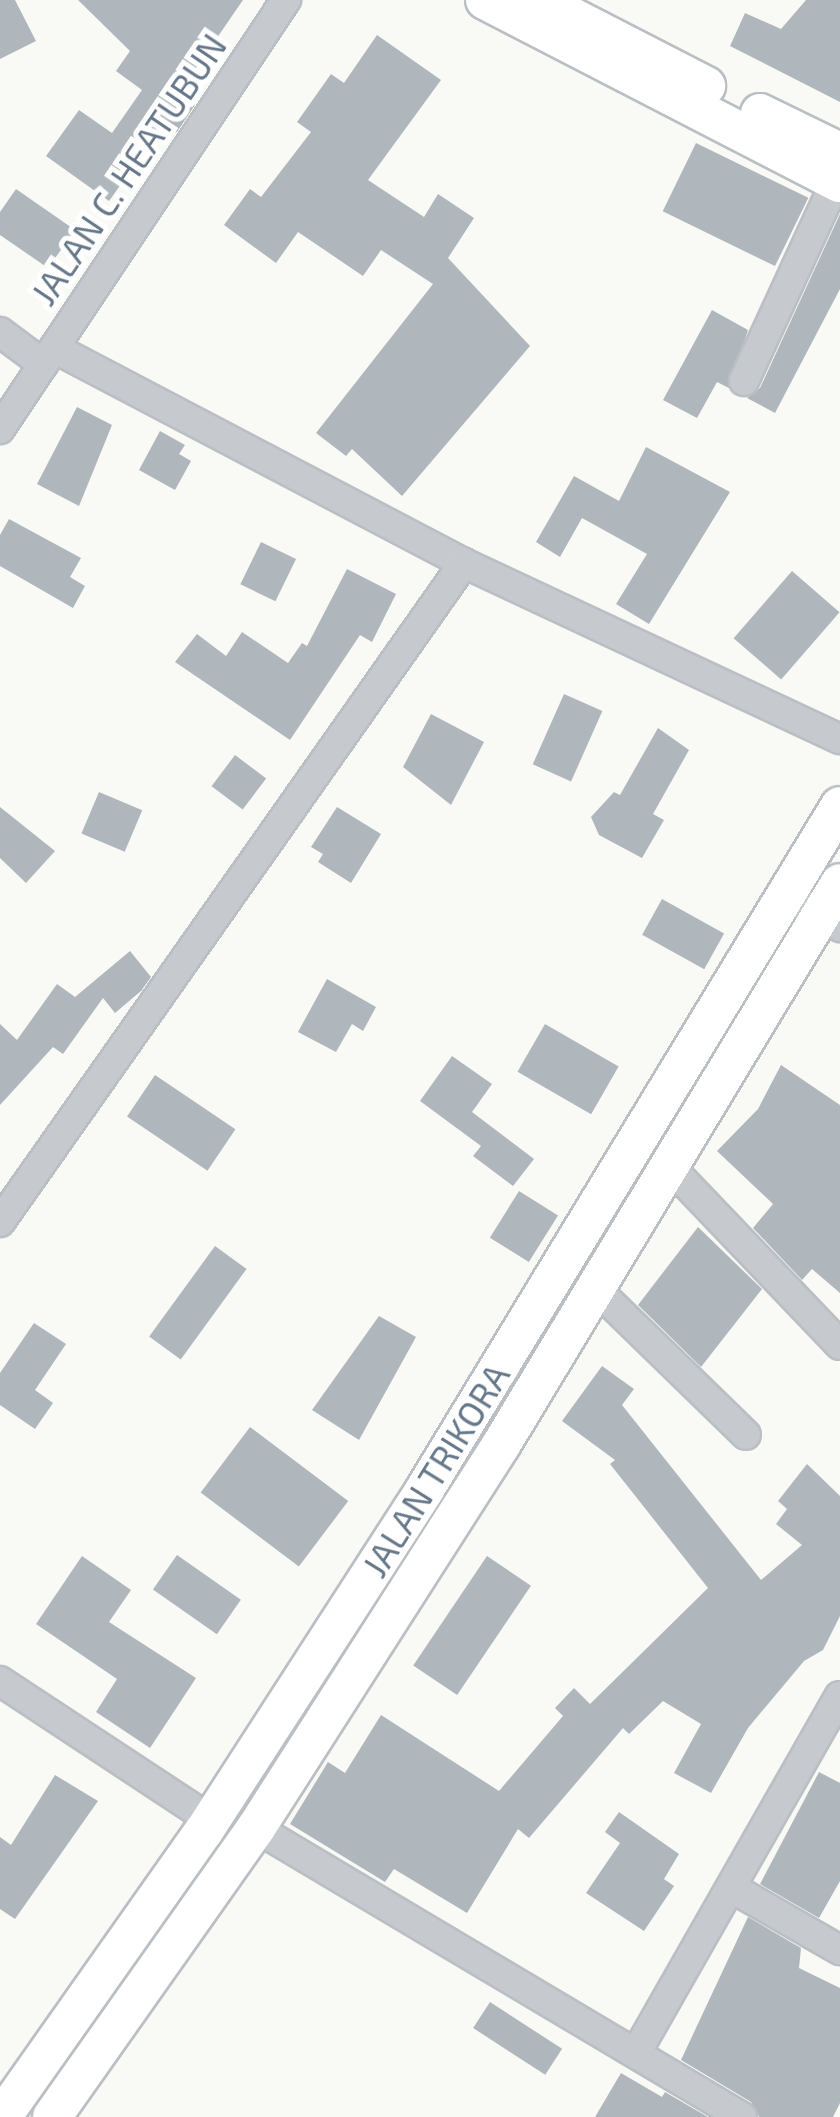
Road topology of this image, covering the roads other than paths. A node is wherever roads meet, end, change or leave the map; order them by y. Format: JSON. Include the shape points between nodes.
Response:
{"nodes":[{"id":1,"x":286,"y":0,"type":"edge"},
{"id":2,"x":485,"y":0,"type":"edge"},
{"id":3,"x":540,"y":0,"type":"edge"},
{"id":4,"x":839,"y":172,"type":"edge"},
{"id":5,"x":0,"y":332,"type":"edge"},
{"id":6,"x":48,"y":356,"type":"junction"},
{"id":7,"x":744,"y":381,"type":"dead end"},
{"id":8,"x":0,"y":430,"type":"edge"},
{"id":9,"x":464,"y":562,"type":"junction"},
{"id":10,"x":840,"y":739,"type":"edge"},
{"id":11,"x":840,"y":806,"type":"edge"},
{"id":12,"x":840,"y":884,"type":"edge"},
{"id":13,"x":786,"y":894,"type":"junction"},
{"id":14,"x":830,"y":921,"type":"edge"},
{"id":15,"x":668,"y":1165,"type":"junction"},
{"id":16,"x":0,"y":1222,"type":"edge"},
{"id":17,"x":596,"y":1289,"type":"junction"},
{"id":18,"x":840,"y":1345,"type":"edge"},
{"id":19,"x":746,"y":1436,"type":"dead end"},
{"id":20,"x":0,"y":1681,"type":"edge"},
{"id":21,"x":840,"y":1696,"type":"edge"},
{"id":22,"x":211,"y":1820,"type":"junction"},
{"id":23,"x":256,"y":1828,"type":"junction"},
{"id":24,"x":732,"y":1888,"type":"junction"},
{"id":25,"x":840,"y":1950,"type":"edge"},
{"id":26,"x":636,"y":2053,"type":"junction"},
{"id":27,"x":2,"y":2117,"type":"edge"},
{"id":28,"x":52,"y":2117,"type":"edge"},
{"id":29,"x":742,"y":2117,"type":"edge"}],
"edges":[{"from":1,"to":6,"type":"street","name":"JALAN C. HEATUBUN"},
{"from":2,"to":4,"type":"main road"},
{"from":3,"to":4,"type":"main road"},
{"from":4,"to":7,"type":"street"},
{"from":5,"to":6,"type":"street"},
{"from":6,"to":8,"type":"street","name":"JALAN C. HEATUBUN"},
{"from":6,"to":9,"type":"street"},
{"from":9,"to":10,"type":"street"},
{"from":9,"to":16,"type":"street"},
{"from":11,"to":13,"type":"main road","name":"JALAN TRIKORA"},
{"from":12,"to":14,"type":"main road","name":"JALAN TRIKORA"},
{"from":13,"to":14,"type":"street"},
{"from":13,"to":22,"type":"main road","name":"JALAN TRIKORA","via":[[435,1473]]},
{"from":14,"to":15,"type":"main road","name":"JALAN TRIKORA"},
{"from":15,"to":17,"type":"main road","name":"JALAN TRIKORA"},
{"from":15,"to":18,"type":"street"},
{"from":17,"to":19,"type":"street"},
{"from":17,"to":23,"type":"main road","name":"JALAN TRIKORA"},
{"from":20,"to":22,"type":"street"},
{"from":21,"to":24,"type":"street"},
{"from":22,"to":27,"type":"main road","name":"JALAN TRIKORA"},
{"from":23,"to":26,"type":"street"},
{"from":23,"to":28,"type":"main road","name":"JALAN TRIKORA"},
{"from":24,"to":25,"type":"street"},
{"from":24,"to":26,"type":"street"},
{"from":26,"to":29,"type":"street"}]}
